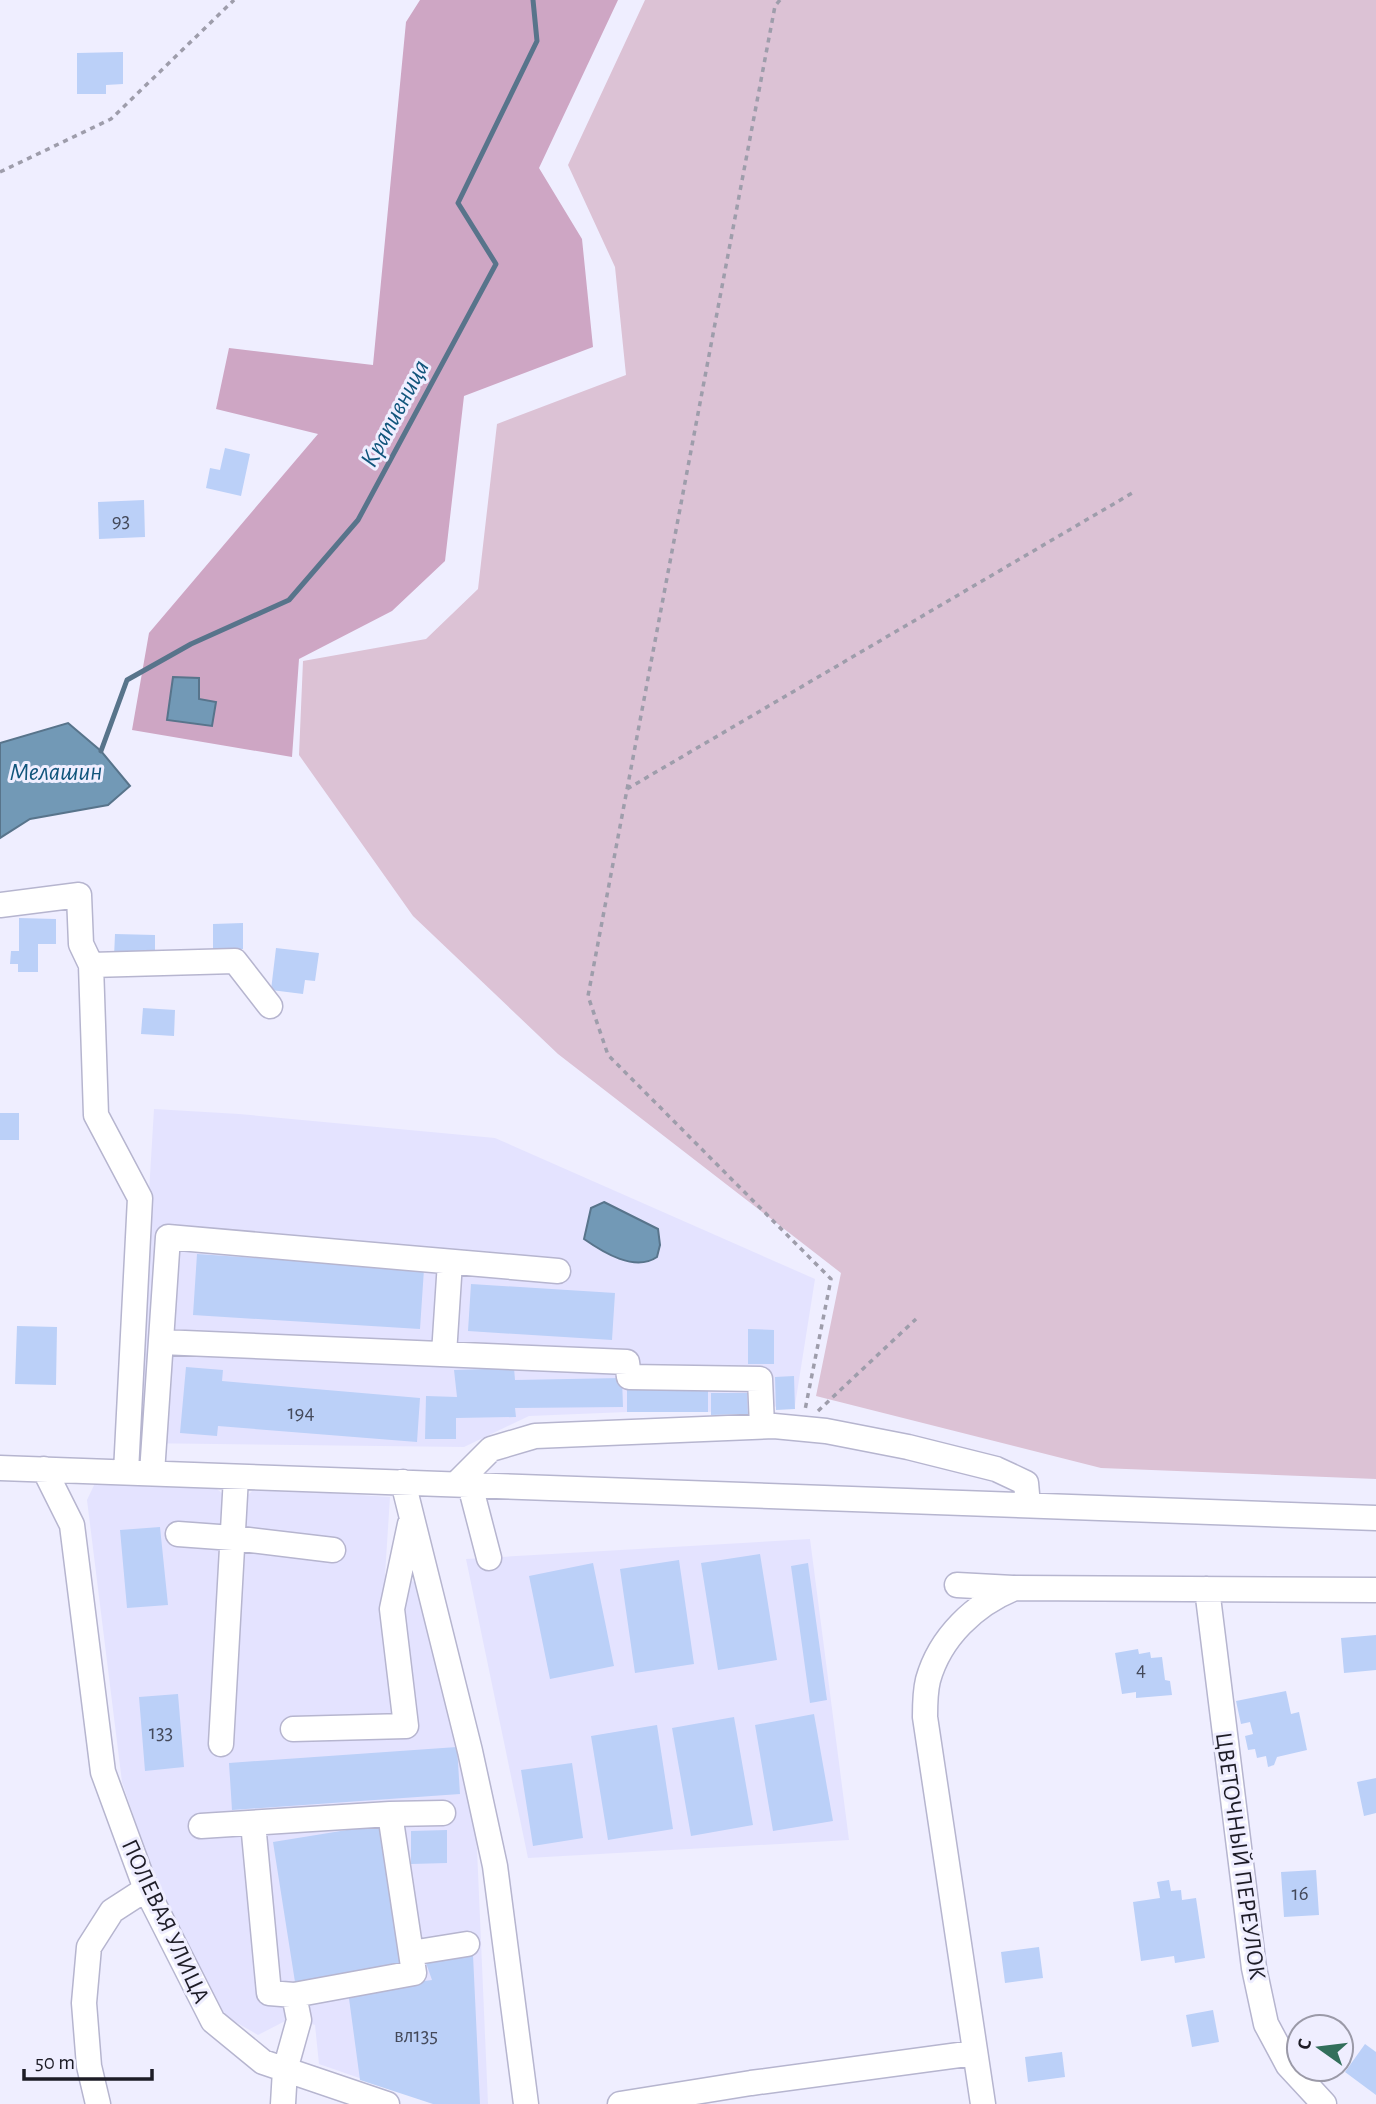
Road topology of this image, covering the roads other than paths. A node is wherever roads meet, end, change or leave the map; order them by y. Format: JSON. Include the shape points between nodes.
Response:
{"nodes":[{"id":1,"x":0,"y":905,"type":"edge"},
{"id":2,"x":91,"y":965,"type":"junction"},
{"id":3,"x":270,"y":1006,"type":"dead end"},
{"id":4,"x":450,"y":1262,"type":"junction"},
{"id":5,"x":558,"y":1271,"type":"dead end"},
{"id":6,"x":161,"y":1342,"type":"junction"},
{"id":7,"x":444,"y":1354,"type":"junction"},
{"id":8,"x":762,"y":1426,"type":"junction"},
{"id":9,"x":0,"y":1468,"type":"edge"},
{"id":10,"x":44,"y":1469,"type":"junction"},
{"id":11,"x":126,"y":1472,"type":"junction"},
{"id":12,"x":152,"y":1473,"type":"junction"},
{"id":13,"x":236,"y":1477,"type":"junction"},
{"id":14,"x":403,"y":1482,"type":"junction"},
{"id":15,"x":463,"y":1484,"type":"junction"},
{"id":16,"x":1028,"y":1505,"type":"junction"},
{"id":17,"x":412,"y":1516,"type":"junction"},
{"id":18,"x":1376,"y":1518,"type":"edge"},
{"id":19,"x":178,"y":1534,"type":"dead end"},
{"id":20,"x":233,"y":1538,"type":"junction"},
{"id":21,"x":333,"y":1550,"type":"dead end"},
{"id":22,"x":489,"y":1558,"type":"dead end"},
{"id":23,"x":957,"y":1585,"type":"dead end"},
{"id":24,"x":1015,"y":1588,"type":"junction"},
{"id":25,"x":1207,"y":1589,"type":"junction"},
{"id":26,"x":1376,"y":1590,"type":"edge"},
{"id":27,"x":293,"y":1729,"type":"dead end"},
{"id":28,"x":221,"y":1744,"type":"dead end"},
{"id":29,"x":443,"y":1812,"type":"dead end"},
{"id":30,"x":390,"y":1814,"type":"junction"},
{"id":31,"x":253,"y":1823,"type":"junction"},
{"id":32,"x":201,"y":1826,"type":"dead end"},
{"id":33,"x":146,"y":1889,"type":"junction"},
{"id":34,"x":467,"y":1944,"type":"dead end"},
{"id":35,"x":411,"y":1954,"type":"junction"},
{"id":36,"x":294,"y":1995,"type":"junction"},
{"id":37,"x":974,"y":2053,"type":"junction"},
{"id":38,"x":285,"y":2070,"type":"junction"},
{"id":39,"x":689,"y":2098,"type":"edge"},
{"id":40,"x":98,"y":2104,"type":"edge"},
{"id":41,"x":283,"y":2104,"type":"edge"},
{"id":42,"x":387,"y":2104,"type":"edge"},
{"id":43,"x":526,"y":2104,"type":"edge"},
{"id":44,"x":621,"y":2104,"type":"edge"},
{"id":45,"x":984,"y":2104,"type":"edge"},
{"id":46,"x":1324,"y":2104,"type":"edge"}],
"edges":[{"from":1,"to":2,"type":"street","via":[[79,895],[81,944]]},
{"from":2,"to":3,"type":"street","via":[[235,961]]},
{"from":2,"to":11,"type":"street","via":[[96,1115],[140,1198]]},
{"from":4,"to":5,"type":"street"},
{"from":4,"to":6,"type":"street","via":[[167,1237]]},
{"from":4,"to":7,"type":"street"},
{"from":6,"to":7,"type":"street"},
{"from":6,"to":12,"type":"street"},
{"from":7,"to":8,"type":"street","via":[[627,1362],[629,1377],[760,1379]]},
{"from":8,"to":15,"type":"street","via":[[535,1436],[491,1449]]},
{"from":8,"to":16,"type":"street","via":[[827,1431],[996,1469],[1026,1483]]},
{"from":9,"to":10,"type":"street"},
{"from":10,"to":11,"type":"street"},
{"from":10,"to":33,"type":"street","name":"ПОЛЕВАЯ УЛИЦА","via":[[72,1525],[103,1772]]},
{"from":11,"to":12,"type":"street"},
{"from":12,"to":13,"type":"street"},
{"from":13,"to":14,"type":"street"},
{"from":13,"to":20,"type":"street"},
{"from":14,"to":15,"type":"street"},
{"from":14,"to":17,"type":"street"},
{"from":15,"to":16,"type":"street"},
{"from":15,"to":22,"type":"street"},
{"from":16,"to":18,"type":"street"},
{"from":17,"to":27,"type":"street","via":[[392,1609],[407,1726]]},
{"from":17,"to":43,"type":"street","via":[[495,1866]]},
{"from":19,"to":20,"type":"street"},
{"from":20,"to":21,"type":"street"},
{"from":20,"to":28,"type":"street"},
{"from":23,"to":24,"type":"street"},
{"from":24,"to":25,"type":"street"},
{"from":24,"to":37,"type":"street","via":[[980,1606],[948,1639],[934,1664],[925,1696]]},
{"from":25,"to":26,"type":"street"},
{"from":25,"to":46,"type":"street","name":"ЦВЕТОЧНЫЙ ПЕРЕУЛОК","via":[[1253,1956],[1266,2024],[1288,2064]]},
{"from":29,"to":30,"type":"street"},
{"from":30,"to":31,"type":"street"},
{"from":30,"to":35,"type":"street"},
{"from":31,"to":32,"type":"street"},
{"from":31,"to":36,"type":"street","via":[[269,1993]]},
{"from":33,"to":38,"type":"street","name":"ПОЛЕВАЯ УЛИЦА","via":[[213,2021],[263,2062]]},
{"from":33,"to":40,"type":"street","via":[[112,1911],[89,1947],[84,2003],[89,2066]]},
{"from":34,"to":35,"type":"street"},
{"from":35,"to":36,"type":"street","via":[[414,1973]]},
{"from":36,"to":38,"type":"street","via":[[299,2020]]},
{"from":37,"to":39,"type":"street"},
{"from":37,"to":45,"type":"street"},
{"from":38,"to":41,"type":"street"},
{"from":38,"to":42,"type":"street","name":"ПОЛЕВАЯ УЛИЦА"},
{"from":39,"to":44,"type":"street"}]}
